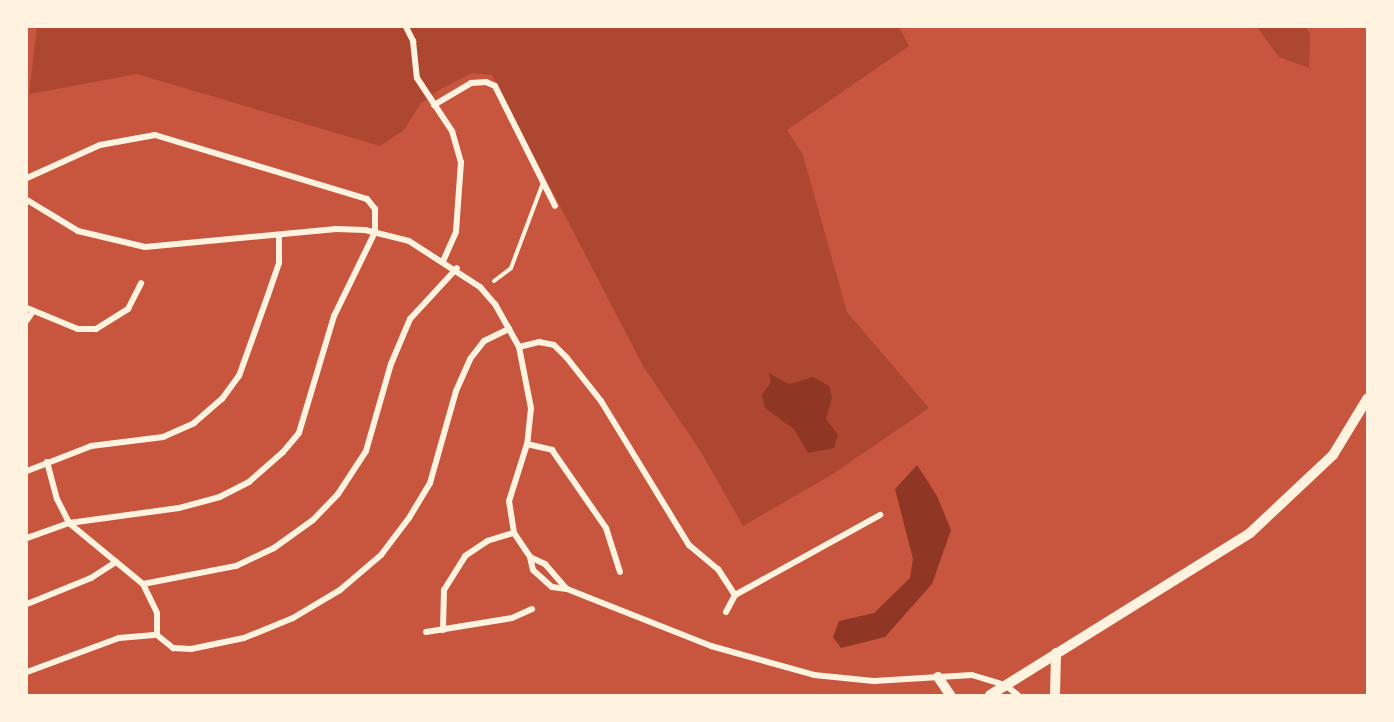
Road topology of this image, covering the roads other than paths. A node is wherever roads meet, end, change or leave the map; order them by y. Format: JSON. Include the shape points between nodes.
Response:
{"nodes":[{"id":1,"x":406,"y":27,"type":"edge"},
{"id":2,"x":434,"y":105,"type":"junction"},
{"id":3,"x":27,"y":178,"type":"edge"},
{"id":4,"x":544,"y":183,"type":"junction"},
{"id":5,"x":27,"y":200,"type":"edge"},
{"id":6,"x":555,"y":206,"type":"dead end"},
{"id":7,"x":375,"y":232,"type":"junction"},
{"id":8,"x":279,"y":236,"type":"junction"},
{"id":9,"x":443,"y":261,"type":"junction"},
{"id":10,"x":457,"y":268,"type":"junction"},
{"id":11,"x":494,"y":281,"type":"dead end"},
{"id":12,"x":141,"y":282,"type":"dead end"},
{"id":13,"x":30,"y":309,"type":"edge"},
{"id":14,"x":27,"y":320,"type":"edge"},
{"id":15,"x":509,"y":329,"type":"junction"},
{"id":16,"x":519,"y":347,"type":"junction"},
{"id":17,"x":1367,"y":399,"type":"edge"},
{"id":18,"x":527,"y":444,"type":"junction"},
{"id":19,"x":47,"y":462,"type":"junction"},
{"id":20,"x":27,"y":471,"type":"edge"},
{"id":21,"x":880,"y":515,"type":"dead end"},
{"id":22,"x":69,"y":523,"type":"junction"},
{"id":23,"x":514,"y":533,"type":"junction"},
{"id":24,"x":27,"y":538,"type":"edge"},
{"id":25,"x":530,"y":557,"type":"junction"},
{"id":26,"x":116,"y":562,"type":"junction"},
{"id":27,"x":620,"y":572,"type":"dead end"},
{"id":28,"x":143,"y":584,"type":"junction"},
{"id":29,"x":567,"y":589,"type":"junction"},
{"id":30,"x":735,"y":596,"type":"junction"},
{"id":31,"x":27,"y":604,"type":"edge"},
{"id":32,"x":532,"y":609,"type":"dead end"},
{"id":33,"x":726,"y":612,"type":"dead end"},
{"id":34,"x":442,"y":630,"type":"junction"},
{"id":35,"x":426,"y":632,"type":"dead end"},
{"id":36,"x":157,"y":635,"type":"junction"},
{"id":37,"x":1056,"y":653,"type":"junction"},
{"id":38,"x":27,"y":672,"type":"edge"},
{"id":39,"x":938,"y":677,"type":"junction"},
{"id":40,"x":1005,"y":685,"type":"junction"},
{"id":41,"x":950,"y":695,"type":"edge"},
{"id":42,"x":990,"y":695,"type":"edge"},
{"id":43,"x":1018,"y":695,"type":"edge"},
{"id":44,"x":1054,"y":695,"type":"edge"}],
"edges":[{"from":1,"to":2,"type":"street","via":[[413,41],[417,78]]},
{"from":2,"to":4,"type":"street","via":[[471,83],[495,86]]},
{"from":2,"to":9,"type":"street","via":[[452,131],[461,162],[456,232]]},
{"from":3,"to":7,"type":"street","via":[[100,145],[155,135],[367,199],[375,209]]},
{"from":4,"to":6,"type":"street"},
{"from":4,"to":11,"type":"lane","via":[[511,268]]},
{"from":5,"to":8,"type":"street","via":[[78,231],[145,247]]},
{"from":7,"to":8,"type":"street","via":[[336,229]]},
{"from":7,"to":9,"type":"street","via":[[409,241]]},
{"from":7,"to":22,"type":"street","via":[[334,316],[298,434],[284,452],[249,482],[220,497],[179,508]]},
{"from":8,"to":19,"type":"street","via":[[275,274],[239,376],[222,399],[194,423],[163,437],[91,446]]},
{"from":9,"to":10,"type":"street"},
{"from":10,"to":15,"type":"street","via":[[480,287]]},
{"from":10,"to":28,"type":"street","via":[[410,319],[391,364],[366,451],[338,494],[312,520],[274,548],[236,566]]},
{"from":12,"to":13,"type":"street","via":[[128,309],[96,329],[78,329]]},
{"from":13,"to":14,"type":"street"},
{"from":15,"to":16,"type":"street"},
{"from":15,"to":36,"type":"street","via":[[484,341],[470,359],[456,391],[430,483],[381,555],[331,595],[293,618],[244,638],[191,649],[173,648]]},
{"from":16,"to":18,"type":"street","via":[[531,408]]},
{"from":16,"to":30,"type":"street","via":[[539,342],[554,345],[567,358],[601,400],[688,544],[718,568]]},
{"from":17,"to":37,"type":"main road","via":[[1333,455],[1250,533]]},
{"from":18,"to":23,"type":"street","via":[[509,501]]},
{"from":18,"to":27,"type":"street","via":[[552,450],[606,528]]},
{"from":19,"to":20,"type":"street"},
{"from":19,"to":22,"type":"street","via":[[57,499]]},
{"from":21,"to":30,"type":"street"},
{"from":22,"to":24,"type":"street"},
{"from":22,"to":26,"type":"street"},
{"from":23,"to":25,"type":"street"},
{"from":23,"to":34,"type":"street","via":[[487,541],[465,556],[444,590]]},
{"from":25,"to":29,"type":"street","via":[[545,564]]},
{"from":25,"to":29,"type":"street","via":[[533,570],[552,587]]},
{"from":26,"to":28,"type":"street"},
{"from":26,"to":31,"type":"street","via":[[91,578]]},
{"from":28,"to":36,"type":"street","via":[[157,613]]},
{"from":29,"to":39,"type":"street","via":[[711,646],[814,675],[874,681]]},
{"from":30,"to":33,"type":"street"},
{"from":32,"to":34,"type":"street","via":[[512,618]]},
{"from":34,"to":35,"type":"street"},
{"from":36,"to":38,"type":"street","via":[[119,638]]},
{"from":37,"to":40,"type":"main road"},
{"from":37,"to":44,"type":"main road"},
{"from":39,"to":40,"type":"street","via":[[972,675]]},
{"from":39,"to":41,"type":"main road"},
{"from":40,"to":42,"type":"main road"},
{"from":40,"to":43,"type":"street"}]}
